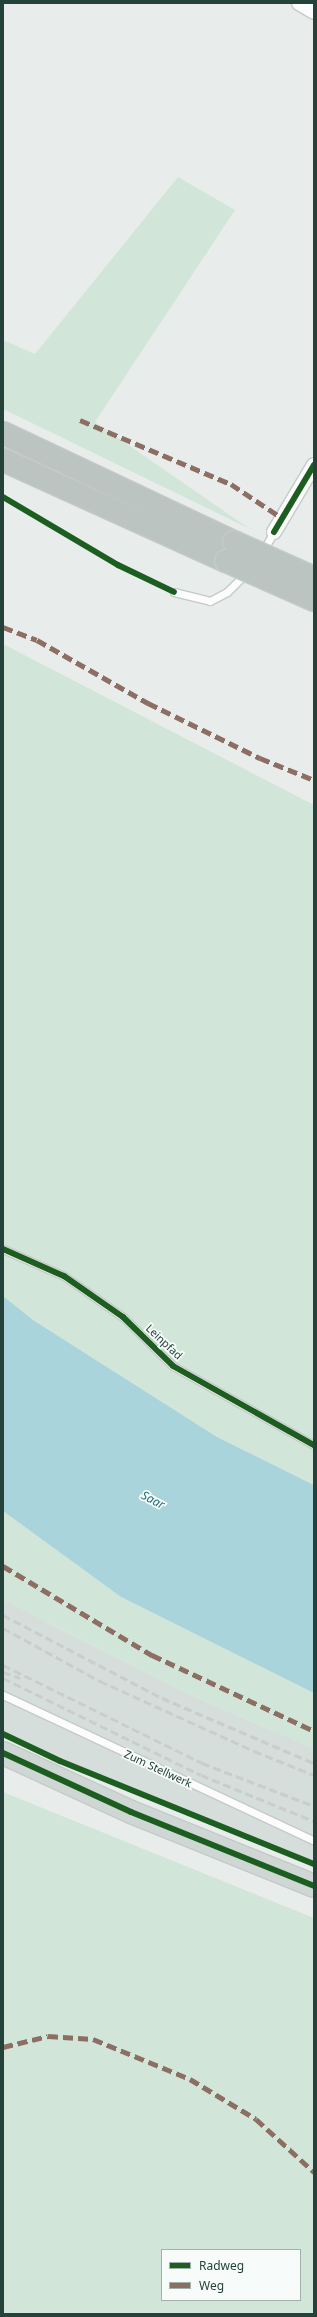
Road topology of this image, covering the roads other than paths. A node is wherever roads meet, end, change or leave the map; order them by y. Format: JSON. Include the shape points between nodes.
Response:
{"nodes":[{"id":1,"x":299,"y":3,"type":"edge"},
{"id":2,"x":314,"y":12,"type":"edge"},
{"id":3,"x":3,"y":433,"type":"edge"},
{"id":4,"x":3,"y":460,"type":"edge"},
{"id":5,"x":314,"y":465,"type":"edge"},
{"id":6,"x":274,"y":532,"type":"joint"},
{"id":7,"x":230,"y":551,"type":"junction"},
{"id":8,"x":258,"y":558,"type":"dead end"},
{"id":9,"x":312,"y":589,"type":"edge"},
{"id":10,"x":174,"y":592,"type":"dead end"},
{"id":11,"x":3,"y":1249,"type":"edge"},
{"id":12,"x":314,"y":1445,"type":"edge"},
{"id":13,"x":3,"y":1695,"type":"edge"},
{"id":14,"x":3,"y":1753,"type":"edge"},
{"id":15,"x":314,"y":1841,"type":"edge"},
{"id":16,"x":314,"y":1886,"type":"edge"}],
"edges":[{"from":1,"to":2,"type":"street"},
{"from":3,"to":7,"type":"highway"},
{"from":4,"to":7,"type":"highway"},
{"from":5,"to":6,"type":"street"},
{"from":6,"to":8,"type":"lane"},
{"from":7,"to":9,"type":"highway","bridge":true},
{"from":9,"to":10,"type":"lane","via":[[254,565],[227,592],[210,601]]},
{"from":11,"to":12,"type":"lane","name":"Leinpfad","via":[[64,1276],[123,1317],[174,1366]]},
{"from":13,"to":15,"type":"lane","name":"Zum Stellwerk"},
{"from":14,"to":16,"type":"main road","via":[[130,1812]]}]}
